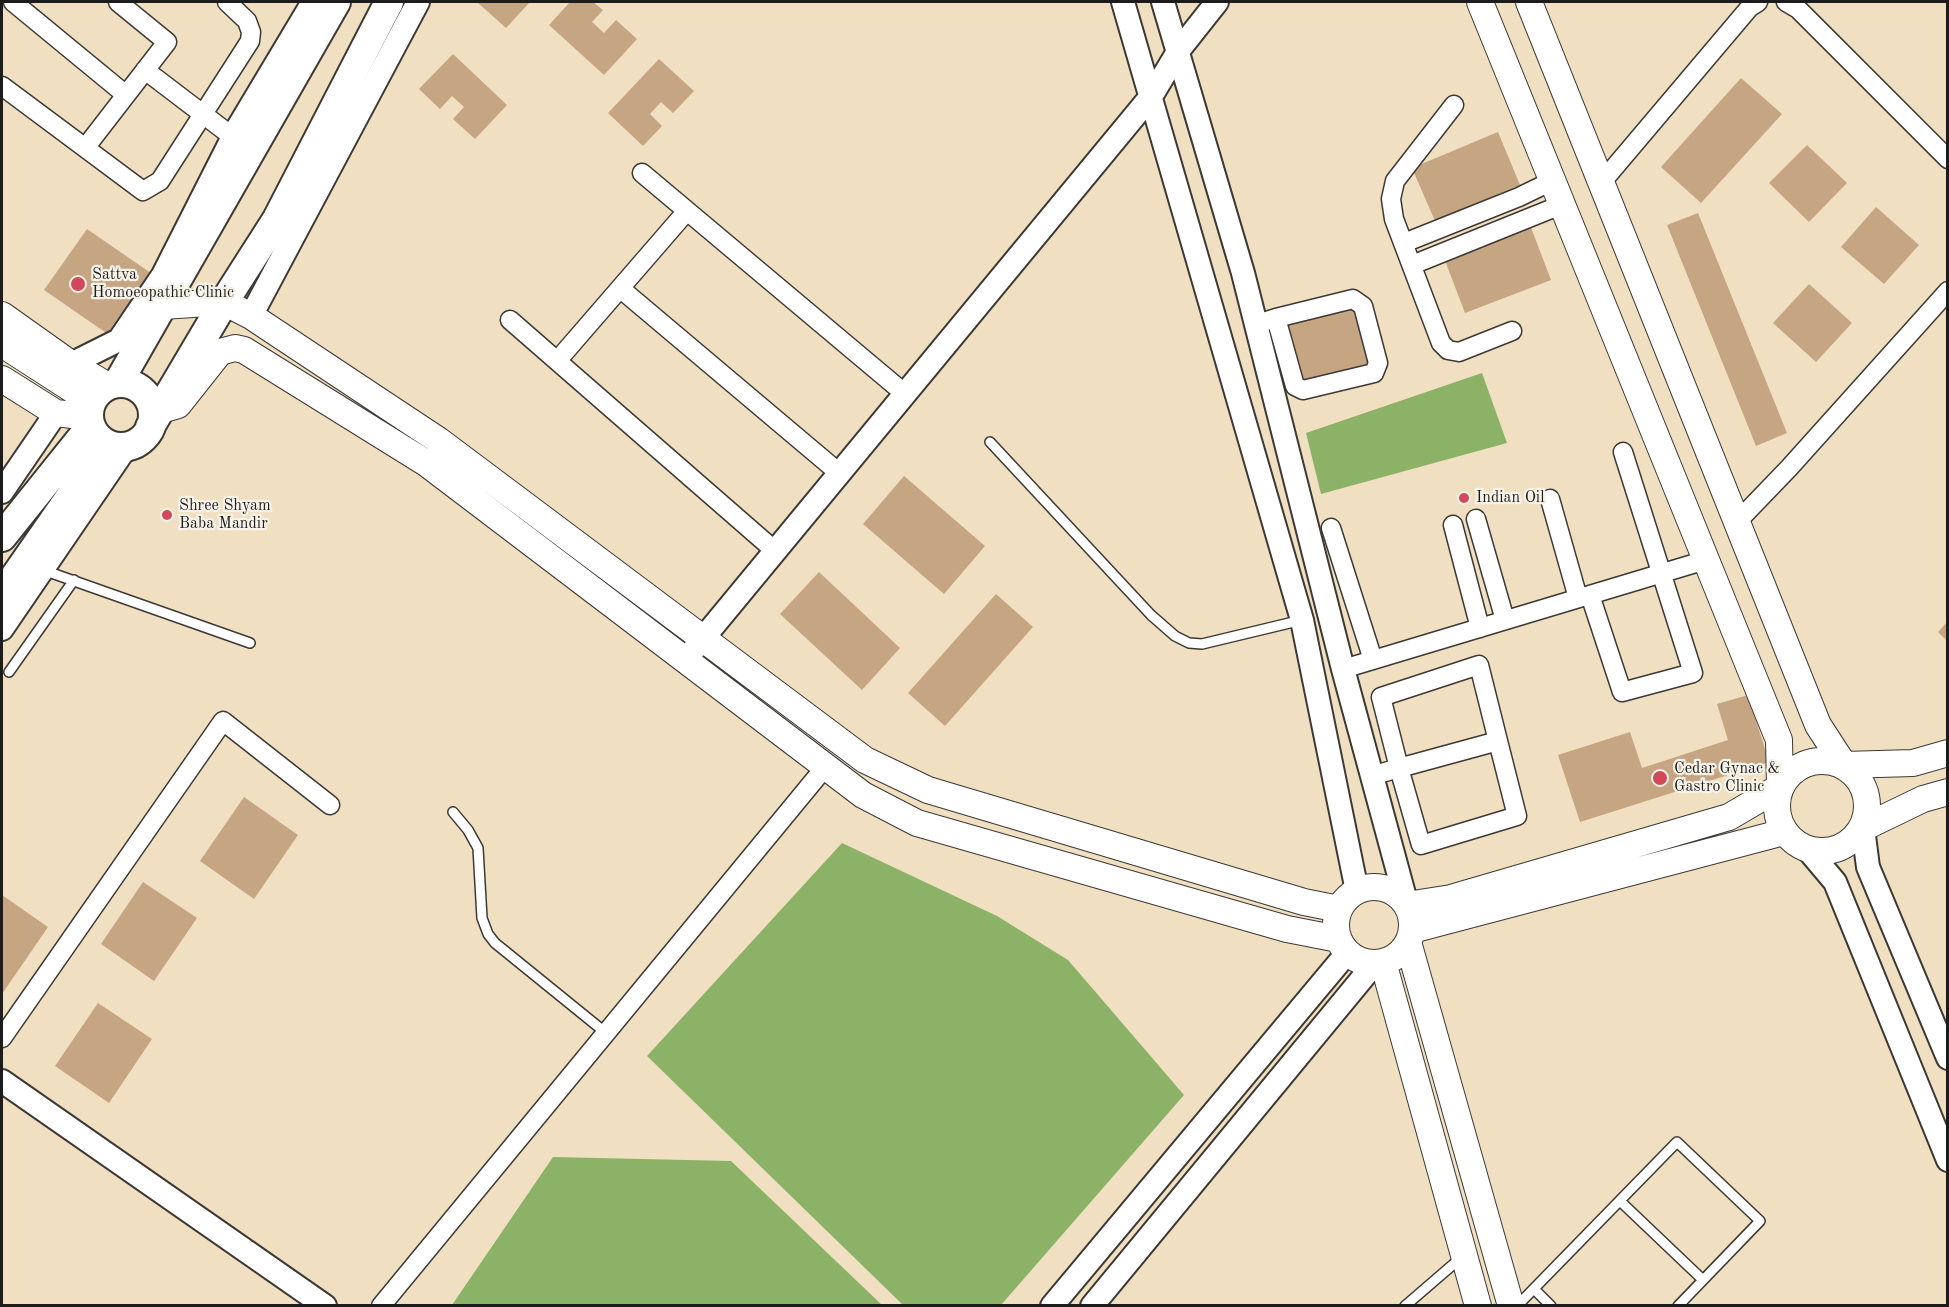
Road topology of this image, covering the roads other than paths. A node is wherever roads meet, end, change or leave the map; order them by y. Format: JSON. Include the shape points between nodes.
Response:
{"nodes":[{"id":1,"x":7,"y":2,"type":"edge"},
{"id":2,"x":12,"y":2,"type":"edge"},
{"id":3,"x":120,"y":2,"type":"edge"},
{"id":4,"x":227,"y":2,"type":"edge"},
{"id":5,"x":318,"y":2,"type":"edge"},
{"id":6,"x":390,"y":2,"type":"edge"},
{"id":7,"x":418,"y":2,"type":"edge"},
{"id":8,"x":1123,"y":2,"type":"edge"},
{"id":9,"x":1163,"y":2,"type":"edge"},
{"id":10,"x":1217,"y":2,"type":"edge"},
{"id":11,"x":1480,"y":2,"type":"edge"},
{"id":12,"x":1529,"y":2,"type":"edge"},
{"id":13,"x":1758,"y":2,"type":"edge"},
{"id":14,"x":1786,"y":2,"type":"edge"},
{"id":15,"x":2,"y":8,"type":"edge"},
{"id":16,"x":1179,"y":50,"type":"junction"},
{"id":17,"x":145,"y":70,"type":"junction"},
{"id":18,"x":2,"y":86,"type":"edge"},
{"id":19,"x":1152,"y":94,"type":"junction"},
{"id":20,"x":126,"y":95,"type":"junction"},
{"id":21,"x":1454,"y":105,"type":"dead end"},
{"id":22,"x":201,"y":114,"type":"junction"},
{"id":23,"x":232,"y":137,"type":"junction"},
{"id":24,"x":85,"y":148,"type":"junction"},
{"id":25,"x":1947,"y":159,"type":"edge"},
{"id":26,"x":642,"y":173,"type":"dead end"},
{"id":27,"x":1552,"y":181,"type":"junction"},
{"id":28,"x":1602,"y":182,"type":"junction"},
{"id":29,"x":1561,"y":205,"type":"junction"},
{"id":30,"x":686,"y":212,"type":"junction"},
{"id":31,"x":1404,"y":243,"type":"junction"},
{"id":32,"x":1412,"y":265,"type":"junction"},
{"id":33,"x":621,"y":289,"type":"junction"},
{"id":34,"x":1947,"y":291,"type":"edge"},
{"id":35,"x":224,"y":302,"type":"junction"},
{"id":36,"x":162,"y":306,"type":"junction"},
{"id":37,"x":2,"y":315,"type":"edge"},
{"id":38,"x":251,"y":316,"type":"junction"},
{"id":39,"x":510,"y":320,"type":"dead end"},
{"id":40,"x":1266,"y":321,"type":"junction"},
{"id":41,"x":1512,"y":331,"type":"dead end"},
{"id":42,"x":2,"y":344,"type":"edge"},
{"id":43,"x":557,"y":361,"type":"junction"},
{"id":44,"x":71,"y":364,"type":"junction"},
{"id":45,"x":2,"y":379,"type":"edge"},
{"id":46,"x":904,"y":393,"type":"junction"},
{"id":47,"x":56,"y":413,"type":"junction"},
{"id":48,"x":105,"y":415,"type":"junction"},
{"id":49,"x":156,"y":419,"type":"junction"},
{"id":50,"x":990,"y":441,"type":"dead end"},
{"id":51,"x":1623,"y":452,"type":"dead end"},
{"id":52,"x":838,"y":472,"type":"junction"},
{"id":53,"x":2,"y":492,"type":"edge"},
{"id":54,"x":1550,"y":499,"type":"dead end"},
{"id":55,"x":1476,"y":519,"type":"dead end"},
{"id":56,"x":1736,"y":523,"type":"junction"},
{"id":57,"x":1453,"y":525,"type":"dead end"},
{"id":58,"x":1331,"y":528,"type":"dead end"},
{"id":59,"x":2,"y":537,"type":"edge"},
{"id":60,"x":774,"y":550,"type":"junction"},
{"id":61,"x":1706,"y":560,"type":"junction"},
{"id":62,"x":43,"y":570,"type":"junction"},
{"id":63,"x":1661,"y":574,"type":"junction"},
{"id":64,"x":74,"y":580,"type":"junction"},
{"id":65,"x":2,"y":595,"type":"edge"},
{"id":66,"x":1584,"y":597,"type":"junction"},
{"id":67,"x":1302,"y":620,"type":"junction"},
{"id":68,"x":1505,"y":620,"type":"junction"},
{"id":69,"x":1480,"y":627,"type":"junction"},
{"id":70,"x":2,"y":629,"type":"edge"},
{"id":71,"x":703,"y":636,"type":"junction"},
{"id":72,"x":250,"y":643,"type":"dead end"},
{"id":73,"x":686,"y":660,"type":"junction"},
{"id":74,"x":1373,"y":660,"type":"junction"},
{"id":75,"x":1343,"y":669,"type":"junction"},
{"id":76,"x":9,"y":672,"type":"dead end"},
{"id":77,"x":1498,"y":741,"type":"junction"},
{"id":78,"x":1947,"y":753,"type":"edge"},
{"id":79,"x":1844,"y":765,"type":"junction"},
{"id":80,"x":826,"y":766,"type":"junction"},
{"id":81,"x":1399,"y":768,"type":"junction"},
{"id":82,"x":1371,"y":776,"type":"junction"},
{"id":83,"x":1780,"y":787,"type":"junction"},
{"id":84,"x":1947,"y":792,"type":"edge"},
{"id":85,"x":330,"y":805,"type":"dead end"},
{"id":86,"x":453,"y":812,"type":"dead end"},
{"id":87,"x":1863,"y":828,"type":"junction"},
{"id":88,"x":1784,"y":832,"type":"junction"},
{"id":89,"x":1808,"y":850,"type":"junction"},
{"id":90,"x":1357,"y":891,"type":"junction"},
{"id":91,"x":1339,"y":909,"type":"junction"},
{"id":92,"x":1409,"y":926,"type":"junction"},
{"id":93,"x":1342,"y":946,"type":"junction"},
{"id":94,"x":1379,"y":962,"type":"junction"},
{"id":95,"x":606,"y":1033,"type":"junction"},
{"id":96,"x":2,"y":1038,"type":"edge"},
{"id":97,"x":1947,"y":1058,"type":"edge"},
{"id":98,"x":2,"y":1081,"type":"edge"},
{"id":99,"x":1947,"y":1160,"type":"edge"},
{"id":100,"x":1620,"y":1201,"type":"junction"},
{"id":101,"x":1464,"y":1255,"type":"junction"},
{"id":102,"x":1703,"y":1280,"type":"junction"},
{"id":103,"x":1534,"y":1288,"type":"junction"},
{"id":104,"x":325,"y":1305,"type":"edge"},
{"id":105,"x":381,"y":1305,"type":"edge"},
{"id":106,"x":1052,"y":1305,"type":"edge"},
{"id":107,"x":1092,"y":1305,"type":"edge"},
{"id":108,"x":1405,"y":1305,"type":"edge"},
{"id":109,"x":1478,"y":1305,"type":"edge"},
{"id":110,"x":1510,"y":1305,"type":"edge"},
{"id":111,"x":1517,"y":1305,"type":"edge"},
{"id":112,"x":1551,"y":1305,"type":"edge"},
{"id":113,"x":1678,"y":1305,"type":"edge"}],
"edges":[{"from":1,"to":15,"type":"street"},
{"from":2,"to":20,"type":"street"},
{"from":3,"to":17,"type":"street","via":[[167,42]]},
{"from":4,"to":22,"type":"street","via":[[248,21],[250,41]]},
{"from":5,"to":23,"type":"street"},
{"from":5,"to":36,"type":"main road"},
{"from":6,"to":35,"type":"main road","via":[[277,219]]},
{"from":7,"to":38,"type":"street"},
{"from":8,"to":19,"type":"street"},
{"from":9,"to":16,"type":"street"},
{"from":10,"to":16,"type":"street"},
{"from":11,"to":27,"type":"main road"},
{"from":12,"to":28,"type":"main road"},
{"from":13,"to":28,"type":"street"},
{"from":14,"to":25,"type":"street","via":[[1798,9]]},
{"from":16,"to":19,"type":"street"},
{"from":16,"to":40,"type":"street"},
{"from":17,"to":20,"type":"street"},
{"from":17,"to":22,"type":"street"},
{"from":18,"to":24,"type":"street"},
{"from":19,"to":46,"type":"street"},
{"from":19,"to":67,"type":"street"},
{"from":20,"to":24,"type":"street"},
{"from":21,"to":31,"type":"street","via":[[1395,181],[1391,199]]},
{"from":22,"to":23,"type":"street"},
{"from":22,"to":24,"type":"street","via":[[160,181],[143,191]]},
{"from":23,"to":44,"type":"street","via":[[163,275],[119,340]]},
{"from":26,"to":30,"type":"street"},
{"from":27,"to":29,"type":"main road"},
{"from":27,"to":31,"type":"street"},
{"from":28,"to":56,"type":"main road"},
{"from":29,"to":32,"type":"street"},
{"from":29,"to":61,"type":"main road"},
{"from":30,"to":33,"type":"street"},
{"from":30,"to":46,"type":"street"},
{"from":31,"to":32,"type":"street"},
{"from":32,"to":41,"type":"street","via":[[1441,343],[1448,350],[1459,352]]},
{"from":33,"to":43,"type":"street"},
{"from":33,"to":52,"type":"street"},
{"from":34,"to":56,"type":"street"},
{"from":35,"to":36,"type":"main road"},
{"from":35,"to":38,"type":"main road"},
{"from":35,"to":49,"type":"main road"},
{"from":36,"to":48,"type":"main road"},
{"from":37,"to":44,"type":"main road"},
{"from":38,"to":71,"type":"main road","via":[[438,440]]},
{"from":39,"to":43,"type":"street"},
{"from":40,"to":40,"type":"street","via":[[1353,298],[1363,306],[1378,363],[1374,373],[1303,390],[1295,386]]},
{"from":40,"to":75,"type":"street"},
{"from":42,"to":48,"type":"main road"},
{"from":43,"to":60,"type":"street"},
{"from":44,"to":48,"type":"main road"},
{"from":45,"to":47,"type":"main road"},
{"from":46,"to":52,"type":"street"},
{"from":47,"to":48,"type":"main road"},
{"from":47,"to":53,"type":"street"},
{"from":48,"to":49,"type":"main road","via":[[137,443]]},
{"from":48,"to":49,"type":"main road","via":[[134,386],[147,396]]},
{"from":48,"to":59,"type":"main road"},
{"from":48,"to":62,"type":"street"},
{"from":48,"to":65,"type":"main road"},
{"from":49,"to":73,"type":"main road","via":[[177,405],[220,352],[244,350],[426,463]]},
{"from":50,"to":67,"type":"lane","via":[[1175,636],[1202,645]]},
{"from":51,"to":63,"type":"street"},
{"from":52,"to":60,"type":"street"},
{"from":54,"to":66,"type":"street"},
{"from":55,"to":68,"type":"street"},
{"from":56,"to":79,"type":"main road","via":[[1818,725]]},
{"from":57,"to":69,"type":"street"},
{"from":58,"to":74,"type":"street"},
{"from":60,"to":71,"type":"street"},
{"from":61,"to":63,"type":"street"},
{"from":61,"to":83,"type":"main road","via":[[1779,740]]},
{"from":62,"to":64,"type":"lane"},
{"from":62,"to":70,"type":"street"},
{"from":63,"to":66,"type":"street"},
{"from":63,"to":66,"type":"street","via":[[1693,673],[1622,692]]},
{"from":64,"to":72,"type":"lane"},
{"from":64,"to":76,"type":"lane"},
{"from":66,"to":68,"type":"street"},
{"from":67,"to":90,"type":"street"},
{"from":68,"to":69,"type":"street"},
{"from":69,"to":74,"type":"street"},
{"from":71,"to":73,"type":"street"},
{"from":71,"to":91,"type":"main road","via":[[865,760],[928,790],[1293,899]]},
{"from":73,"to":80,"type":"main road"},
{"from":74,"to":75,"type":"street"},
{"from":75,"to":82,"type":"street"},
{"from":77,"to":81,"type":"street"},
{"from":77,"to":81,"type":"street","via":[[1479,665],[1381,697]]},
{"from":77,"to":81,"type":"street","via":[[1517,816],[1421,845]]},
{"from":78,"to":79,"type":"main road","via":[[1913,763]]},
{"from":79,"to":83,"type":"main road","via":[[1815,761],[1801,765]]},
{"from":79,"to":87,"type":"main road","via":[[1863,787],[1867,801]]},
{"from":80,"to":93,"type":"main road","via":[[862,795],[917,823]]},
{"from":80,"to":95,"type":"street"},
{"from":81,"to":82,"type":"street"},
{"from":82,"to":92,"type":"street"},
{"from":83,"to":88,"type":"main road","via":[[1777,818]]},
{"from":83,"to":92,"type":"main road","via":[[1729,817],[1451,898]]},
{"from":84,"to":87,"type":"main road","via":[[1923,799]]},
{"from":85,"to":96,"type":"street","via":[[223,721]]},
{"from":86,"to":95,"type":"lane","via":[[478,848],[482,918],[488,934]]},
{"from":87,"to":89,"type":"main road","via":[[1839,848]]},
{"from":87,"to":97,"type":"street","via":[[1868,867]]},
{"from":88,"to":89,"type":"main road"},
{"from":88,"to":92,"type":"main road"},
{"from":89,"to":99,"type":"street","via":[[1835,882]]},
{"from":90,"to":91,"type":"main road"},
{"from":90,"to":92,"type":"main road","via":[[1382,887],[1396,894]]},
{"from":91,"to":93,"type":"main road","via":[[1335,922]]},
{"from":92,"to":94,"type":"main road","via":[[1397,955]]},
{"from":92,"to":110,"type":"main road"},
{"from":93,"to":94,"type":"main road","via":[[1356,959]]},
{"from":93,"to":106,"type":"street"},
{"from":94,"to":101,"type":"main road"},
{"from":94,"to":107,"type":"street"},
{"from":95,"to":105,"type":"street"},
{"from":98,"to":104,"type":"street"},
{"from":100,"to":102,"type":"lane"},
{"from":100,"to":102,"type":"lane","via":[[1677,1142],[1760,1221]]},
{"from":100,"to":103,"type":"lane"},
{"from":101,"to":108,"type":"lane"},
{"from":101,"to":109,"type":"main road"},
{"from":102,"to":113,"type":"lane"},
{"from":103,"to":111,"type":"lane"},
{"from":103,"to":112,"type":"lane"}]}
